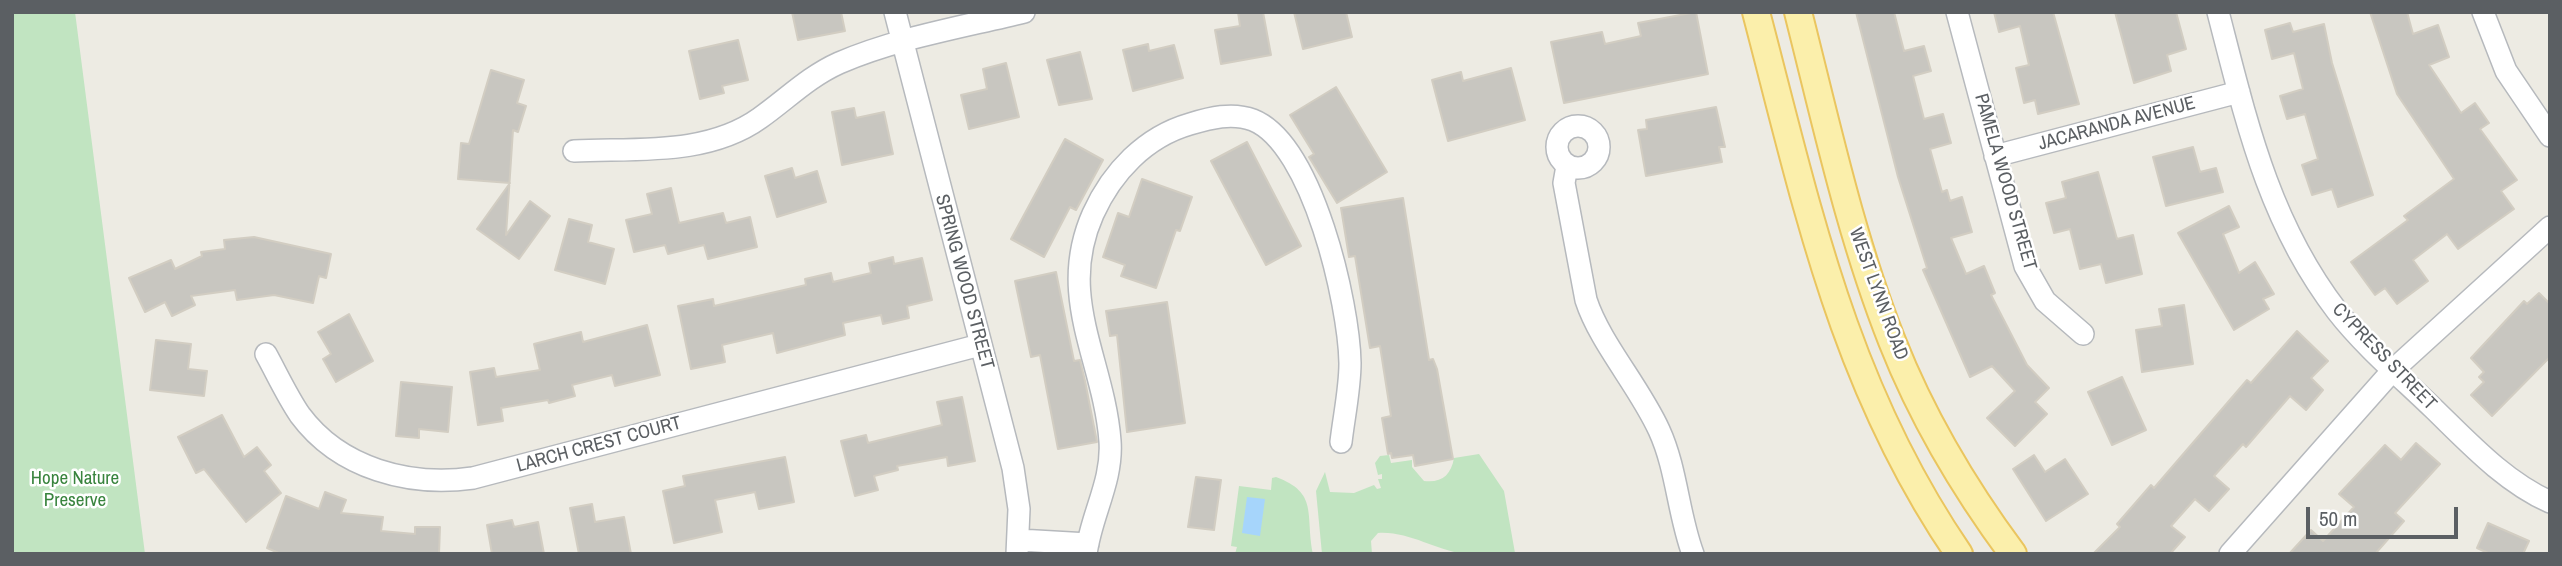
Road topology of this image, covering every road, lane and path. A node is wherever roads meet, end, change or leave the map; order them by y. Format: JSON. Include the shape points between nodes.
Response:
{"nodes":[{"id":1,"x":895,"y":12,"type":"edge"},
{"id":2,"x":1024,"y":12,"type":"edge"},
{"id":3,"x":1756,"y":12,"type":"edge"},
{"id":4,"x":1798,"y":12,"type":"edge"},
{"id":5,"x":1957,"y":12,"type":"edge"},
{"id":6,"x":2218,"y":12,"type":"edge"},
{"id":7,"x":2483,"y":12,"type":"edge"},
{"id":8,"x":902,"y":43,"type":"junction"},
{"id":9,"x":2239,"y":92,"type":"junction"},
{"id":10,"x":2550,"y":136,"type":"edge"},
{"id":11,"x":574,"y":151,"type":"dead end"},
{"id":12,"x":1995,"y":156,"type":"junction"},
{"id":13,"x":1567,"y":166,"type":"dead end"},
{"id":14,"x":2550,"y":227,"type":"edge"},
{"id":15,"x":2083,"y":334,"type":"dead end"},
{"id":16,"x":980,"y":345,"type":"junction"},
{"id":17,"x":266,"y":354,"type":"dead end"},
{"id":18,"x":2393,"y":370,"type":"junction"},
{"id":19,"x":1341,"y":442,"type":"dead end"},
{"id":20,"x":2550,"y":502,"type":"edge"},
{"id":21,"x":1018,"y":547,"type":"edge"},
{"id":22,"x":1087,"y":549,"type":"edge"},
{"id":23,"x":1693,"y":554,"type":"edge"},
{"id":24,"x":1959,"y":554,"type":"edge"},
{"id":25,"x":2013,"y":554,"type":"edge"},
{"id":26,"x":2230,"y":554,"type":"edge"}],
"edges":[{"from":1,"to":8,"type":"street","name":"SPRING WOOD STREET"},
{"from":2,"to":8,"type":"street"},
{"from":3,"to":24,"type":"main road","name":"WEST LYNN ROAD","via":[[1822,263],[1852,352],[1889,436]]},
{"from":4,"to":25,"type":"main road","name":"WEST LYNN ROAD","via":[[1854,229],[1893,342],[1930,424]]},
{"from":5,"to":12,"type":"street","name":"PAMELA WOOD STREET"},
{"from":6,"to":9,"type":"street","name":"CYPRESS STREET"},
{"from":7,"to":10,"type":"street","via":[[2506,71]]},
{"from":8,"to":11,"type":"street","via":[[839,63],[811,78],[760,119],[716,139],[690,146]]},
{"from":8,"to":16,"type":"street","name":"SPRING WOOD STREET"},
{"from":9,"to":12,"type":"street","name":"JACARANDA AVENUE"},
{"from":9,"to":18,"type":"street","name":"CYPRESS STREET","via":[[2260,166],[2297,251],[2339,313]]},
{"from":12,"to":15,"type":"street","name":"PAMELA WOOD STREET","via":[[2025,266],[2045,301]]},
{"from":13,"to":23,"type":"street","via":[[1564,183],[1586,299],[1661,433]]},
{"from":14,"to":18,"type":"street"},
{"from":16,"to":17,"type":"street","name":"LARCH CREST COURT","via":[[448,481],[400,476],[348,458],[301,415]]},
{"from":16,"to":21,"type":"street","name":"SPRING WOOD STREET","via":[[1013,468]]},
{"from":18,"to":20,"type":"street","name":"CYPRESS STREET","via":[[2505,475]]},
{"from":18,"to":26,"type":"street"},
{"from":19,"to":22,"type":"street","via":[[1350,363],[1346,327],[1321,217],[1298,170],[1265,127],[1252,120],[1218,117],[1179,127],[1123,165],[1106,188],[1085,234],[1080,314],[1106,406],[1110,443],[1108,476]]},
{"from":21,"to":22,"type":"street"}]}
